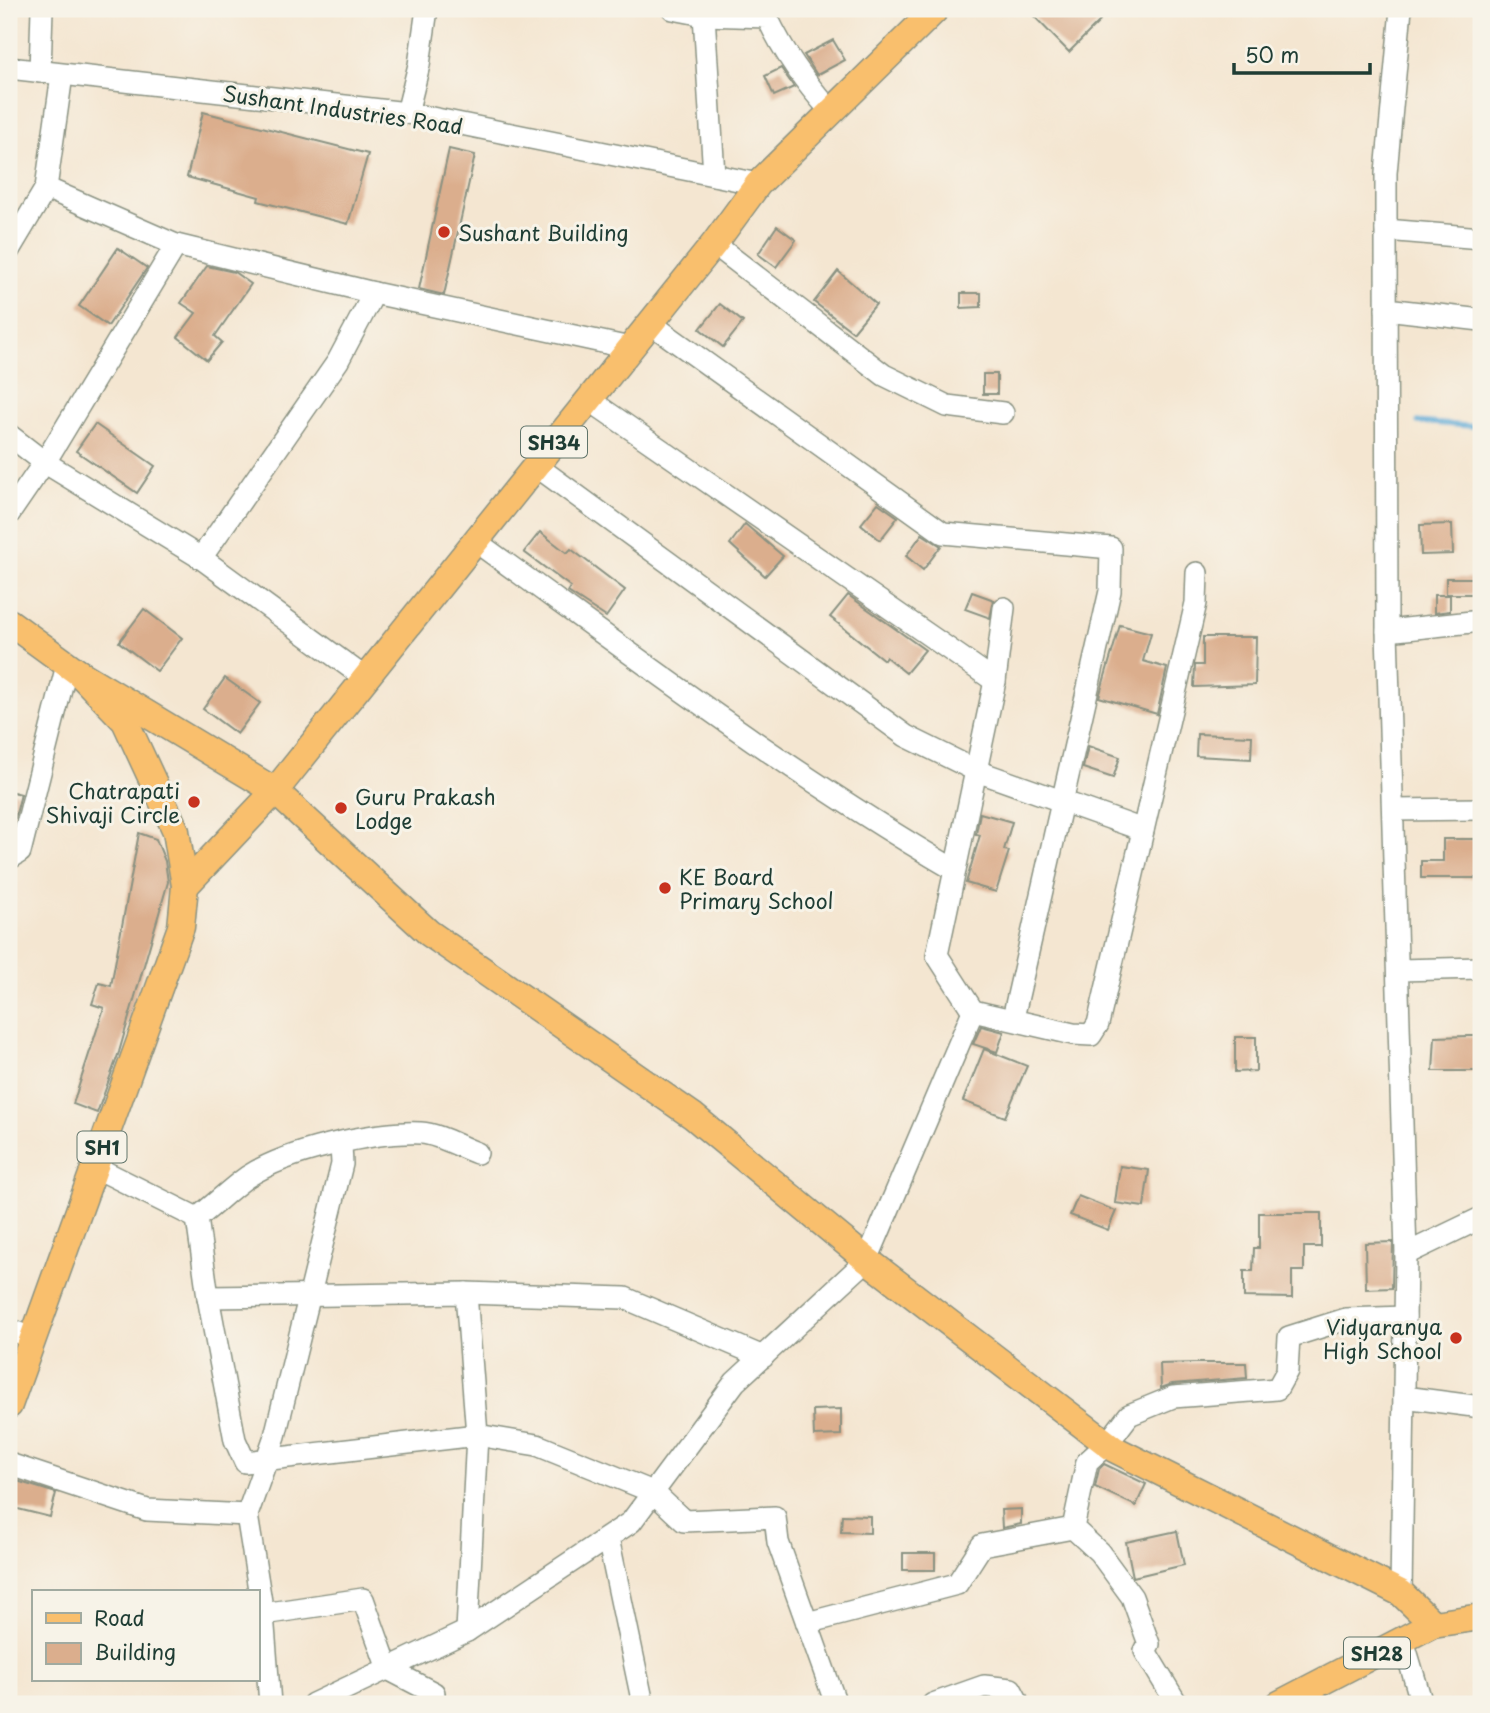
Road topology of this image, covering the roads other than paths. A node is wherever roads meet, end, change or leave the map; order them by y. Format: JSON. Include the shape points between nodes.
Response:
{"nodes":[{"id":1,"x":42,"y":9,"type":"edge"},
{"id":2,"x":427,"y":9,"type":"edge"},
{"id":3,"x":673,"y":9,"type":"edge"},
{"id":4,"x":1401,"y":9,"type":"edge"},
{"id":5,"x":926,"y":13,"type":"edge"},
{"id":6,"x":704,"y":15,"type":"junction"},
{"id":7,"x":9,"y":68,"type":"edge"},
{"id":8,"x":40,"y":72,"type":"junction"},
{"id":9,"x":62,"y":75,"type":"junction"},
{"id":10,"x":831,"y":111,"type":"junction"},
{"id":11,"x":407,"y":113,"type":"junction"},
{"id":12,"x":714,"y":175,"type":"junction"},
{"id":13,"x":758,"y":184,"type":"junction"},
{"id":14,"x":46,"y":188,"type":"junction"},
{"id":15,"x":1386,"y":230,"type":"junction"},
{"id":16,"x":1481,"y":238,"type":"edge"},
{"id":17,"x":714,"y":244,"type":"junction"},
{"id":18,"x":176,"y":245,"type":"junction"},
{"id":19,"x":9,"y":250,"type":"edge"},
{"id":20,"x":374,"y":293,"type":"junction"},
{"id":21,"x":1386,"y":309,"type":"junction"},
{"id":22,"x":1481,"y":320,"type":"edge"},
{"id":23,"x":650,"y":323,"type":"junction"},
{"id":24,"x":630,"y":348,"type":"junction"},
{"id":25,"x":588,"y":399,"type":"junction"},
{"id":26,"x":1003,"y":413,"type":"dead end"},
{"id":27,"x":9,"y":436,"type":"edge"},
{"id":28,"x":44,"y":462,"type":"junction"},
{"id":29,"x":536,"y":465,"type":"junction"},
{"id":30,"x":9,"y":514,"type":"edge"},
{"id":31,"x":475,"y":541,"type":"junction"},
{"id":32,"x":201,"y":558,"type":"junction"},
{"id":33,"x":1197,"y":573,"type":"dead end"},
{"id":34,"x":1004,"y":608,"type":"dead end"},
{"id":35,"x":1481,"y":621,"type":"edge"},
{"id":36,"x":9,"y":622,"type":"edge"},
{"id":37,"x":1387,"y":631,"type":"junction"},
{"id":38,"x":73,"y":669,"type":"junction"},
{"id":39,"x":365,"y":677,"type":"junction"},
{"id":40,"x":995,"y":681,"type":"junction"},
{"id":41,"x":977,"y":771,"type":"junction"},
{"id":42,"x":275,"y":791,"type":"junction"},
{"id":43,"x":1062,"y":801,"type":"junction"},
{"id":44,"x":1481,"y":809,"type":"edge"},
{"id":45,"x":1393,"y":810,"type":"junction"},
{"id":46,"x":1143,"y":830,"type":"junction"},
{"id":47,"x":9,"y":859,"type":"edge"},
{"id":48,"x":955,"y":870,"type":"junction"},
{"id":49,"x":185,"y":886,"type":"junction"},
{"id":50,"x":1481,"y":968,"type":"edge"},
{"id":51,"x":1398,"y":970,"type":"junction"},
{"id":52,"x":973,"y":1011,"type":"junction"},
{"id":53,"x":1013,"y":1018,"type":"junction"},
{"id":54,"x":341,"y":1145,"type":"junction"},
{"id":55,"x":477,"y":1153,"type":"dead end"},
{"id":56,"x":95,"y":1167,"type":"junction"},
{"id":57,"x":197,"y":1218,"type":"junction"},
{"id":58,"x":1481,"y":1218,"type":"edge"},
{"id":59,"x":1406,"y":1254,"type":"junction"},
{"id":60,"x":867,"y":1260,"type":"junction"},
{"id":61,"x":466,"y":1293,"type":"junction"},
{"id":62,"x":308,"y":1294,"type":"junction"},
{"id":63,"x":208,"y":1297,"type":"junction"},
{"id":64,"x":1405,"y":1317,"type":"junction"},
{"id":65,"x":21,"y":1333,"type":"edge"},
{"id":66,"x":762,"y":1357,"type":"junction"},
{"id":67,"x":1404,"y":1397,"type":"junction"},
{"id":68,"x":9,"y":1405,"type":"edge"},
{"id":69,"x":1481,"y":1407,"type":"edge"},
{"id":70,"x":477,"y":1435,"type":"junction"},
{"id":71,"x":1107,"y":1444,"type":"junction"},
{"id":72,"x":264,"y":1459,"type":"junction"},
{"id":73,"x":9,"y":1464,"type":"edge"},
{"id":74,"x":653,"y":1492,"type":"junction"},
{"id":75,"x":247,"y":1515,"type":"junction"},
{"id":76,"x":1073,"y":1528,"type":"junction"},
{"id":77,"x":608,"y":1538,"type":"junction"},
{"id":78,"x":1401,"y":1592,"type":"junction"},
{"id":79,"x":263,"y":1614,"type":"junction"},
{"id":80,"x":1481,"y":1617,"type":"edge"},
{"id":81,"x":807,"y":1623,"type":"junction"},
{"id":82,"x":1433,"y":1624,"type":"junction"},
{"id":83,"x":467,"y":1631,"type":"junction"},
{"id":84,"x":1403,"y":1640,"type":"junction"},
{"id":85,"x":388,"y":1668,"type":"junction"},
{"id":86,"x":434,"y":1693,"type":"dead end"},
{"id":87,"x":270,"y":1704,"type":"edge"},
{"id":88,"x":313,"y":1704,"type":"edge"},
{"id":89,"x":643,"y":1704,"type":"edge"},
{"id":90,"x":836,"y":1704,"type":"edge"},
{"id":91,"x":933,"y":1704,"type":"edge"},
{"id":92,"x":1019,"y":1704,"type":"edge"},
{"id":93,"x":1177,"y":1704,"type":"edge"},
{"id":94,"x":1279,"y":1704,"type":"edge"},
{"id":95,"x":1422,"y":1704,"type":"edge"}],
"edges":[{"from":1,"to":8,"type":"street"},
{"from":2,"to":11,"type":"street"},
{"from":3,"to":6,"type":"street"},
{"from":4,"to":15,"type":"street","via":[[1386,173]]},
{"from":5,"to":10,"type":"main road","number":"SH34"},
{"from":6,"to":10,"type":"street","via":[[767,17],[804,81]]},
{"from":6,"to":12,"type":"street"},
{"from":7,"to":8,"type":"street","name":"Sushant Industries Road"},
{"from":8,"to":9,"type":"street","name":"Sushant Industries Road"},
{"from":9,"to":11,"type":"street","name":"Sushant Industries Road"},
{"from":9,"to":14,"type":"street"},
{"from":10,"to":13,"type":"main road","number":"SH34"},
{"from":11,"to":12,"type":"street","name":"Sushant Industries Road"},
{"from":12,"to":13,"type":"street","name":"Sushant Industries Road"},
{"from":13,"to":17,"type":"main road","number":"SH34"},
{"from":14,"to":18,"type":"street"},
{"from":14,"to":19,"type":"street"},
{"from":15,"to":16,"type":"street"},
{"from":15,"to":21,"type":"street"},
{"from":17,"to":23,"type":"main road","number":"SH34"},
{"from":17,"to":26,"type":"street","via":[[884,376],[947,406]]},
{"from":18,"to":20,"type":"street"},
{"from":18,"to":28,"type":"street"},
{"from":20,"to":24,"type":"street"},
{"from":20,"to":32,"type":"street","via":[[338,361]]},
{"from":21,"to":22,"type":"street"},
{"from":21,"to":37,"type":"street"},
{"from":23,"to":24,"type":"main road","number":"SH34"},
{"from":23,"to":43,"type":"street","via":[[943,533],[1111,548],[1110,591]]},
{"from":24,"to":25,"type":"main road","number":"SH34"},
{"from":25,"to":29,"type":"main road","number":"SH34"},
{"from":25,"to":40,"type":"street"},
{"from":27,"to":28,"type":"street"},
{"from":28,"to":30,"type":"street"},
{"from":28,"to":32,"type":"street"},
{"from":29,"to":31,"type":"main road","number":"SH34"},
{"from":29,"to":41,"type":"street","via":[[906,736]]},
{"from":31,"to":39,"type":"main road","number":"SH34"},
{"from":31,"to":48,"type":"street","via":[[766,751],[867,819]]},
{"from":32,"to":39,"type":"street"},
{"from":33,"to":46,"type":"street","via":[[1196,603]]},
{"from":34,"to":40,"type":"street"},
{"from":35,"to":37,"type":"street"},
{"from":36,"to":38,"type":"main road","number":"SH1"},
{"from":37,"to":45,"type":"street"},
{"from":38,"to":42,"type":"main road"},
{"from":38,"to":47,"type":"street","via":[[20,852]]},
{"from":38,"to":49,"type":"main road","number":"SH1","via":[[125,721],[176,831]]},
{"from":39,"to":42,"type":"main road","number":"SH34"},
{"from":40,"to":41,"type":"street"},
{"from":41,"to":43,"type":"street"},
{"from":41,"to":48,"type":"street"},
{"from":42,"to":49,"type":"main road","number":"SH34"},
{"from":42,"to":60,"type":"main road","via":[[429,933],[693,1116]]},
{"from":43,"to":46,"type":"street"},
{"from":43,"to":53,"type":"street"},
{"from":44,"to":45,"type":"street"},
{"from":45,"to":51,"type":"street"},
{"from":46,"to":53,"type":"street","via":[[1098,1024],[1091,1035]]},
{"from":48,"to":52,"type":"street","via":[[937,955]]},
{"from":49,"to":56,"type":"main road","number":"SH1","via":[[181,927]]},
{"from":50,"to":51,"type":"street"},
{"from":51,"to":59,"type":"street"},
{"from":52,"to":53,"type":"street"},
{"from":52,"to":60,"type":"street"},
{"from":54,"to":55,"type":"street","via":[[356,1138],[424,1133]]},
{"from":54,"to":57,"type":"street","via":[[322,1145],[249,1176]]},
{"from":54,"to":62,"type":"street","via":[[342,1164]]},
{"from":56,"to":57,"type":"street"},
{"from":56,"to":65,"type":"main road","number":"SH1"},
{"from":57,"to":63,"type":"street"},
{"from":58,"to":59,"type":"street"},
{"from":59,"to":64,"type":"street"},
{"from":60,"to":66,"type":"street"},
{"from":60,"to":71,"type":"main road"},
{"from":61,"to":62,"type":"street"},
{"from":61,"to":66,"type":"street","via":[[625,1298]]},
{"from":61,"to":70,"type":"street"},
{"from":62,"to":63,"type":"street"},
{"from":62,"to":72,"type":"street","via":[[275,1436]]},
{"from":63,"to":72,"type":"street","via":[[235,1440],[246,1462]]},
{"from":64,"to":67,"type":"street"},
{"from":64,"to":71,"type":"street","via":[[1346,1319],[1289,1337],[1287,1371],[1277,1389],[1173,1396],[1129,1415]]},
{"from":65,"to":68,"type":"main road","number":"SH1"},
{"from":66,"to":74,"type":"street","via":[[735,1382]]},
{"from":67,"to":69,"type":"street"},
{"from":67,"to":78,"type":"street"},
{"from":70,"to":72,"type":"street"},
{"from":70,"to":74,"type":"street","via":[[537,1446]]},
{"from":70,"to":83,"type":"street"},
{"from":71,"to":76,"type":"street","via":[[1087,1462]]},
{"from":71,"to":78,"type":"main road"},
{"from":72,"to":75,"type":"street"},
{"from":73,"to":75,"type":"street","via":[[147,1510]]},
{"from":74,"to":77,"type":"street","via":[[631,1522]]},
{"from":74,"to":81,"type":"street","via":[[684,1521],[775,1517],[778,1542]]},
{"from":75,"to":79,"type":"street"},
{"from":76,"to":81,"type":"street","via":[[982,1545],[957,1584]]},
{"from":76,"to":93,"type":"street","via":[[1099,1552],[1132,1597],[1149,1644],[1145,1651]]},
{"from":77,"to":83,"type":"street"},
{"from":77,"to":89,"type":"street"},
{"from":78,"to":82,"type":"main road"},
{"from":79,"to":85,"type":"street","via":[[363,1599]]},
{"from":79,"to":87,"type":"street"},
{"from":80,"to":82,"type":"main road","number":"SH28"},
{"from":81,"to":90,"type":"street"},
{"from":82,"to":84,"type":"main road","number":"SH28"},
{"from":83,"to":85,"type":"street"},
{"from":84,"to":94,"type":"main road","number":"SH28"},
{"from":84,"to":95,"type":"street"},
{"from":85,"to":86,"type":"street"},
{"from":85,"to":88,"type":"street"},
{"from":91,"to":92,"type":"street","via":[[984,1686],[1011,1689]]}]}
